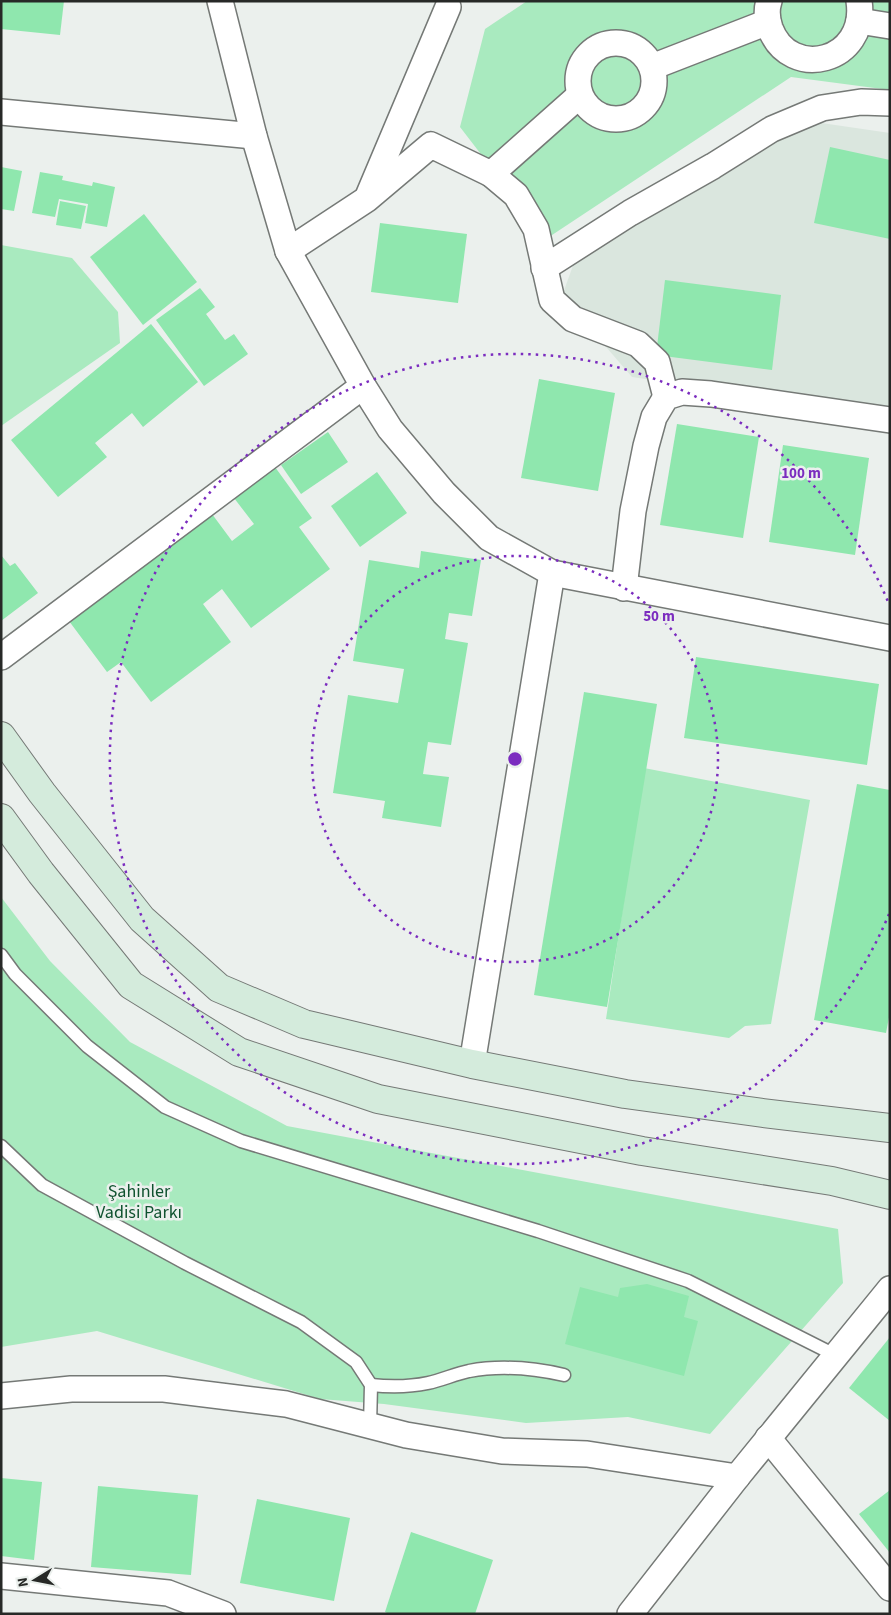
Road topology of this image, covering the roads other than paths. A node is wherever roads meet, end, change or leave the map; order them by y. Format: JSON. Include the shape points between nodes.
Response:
{"nodes":[{"id":1,"x":220,"y":1,"type":"edge"},
{"id":2,"x":449,"y":3,"type":"edge"},
{"id":3,"x":859,"y":11,"type":"edge"},
{"id":4,"x":768,"y":12,"type":"edge"},
{"id":5,"x":890,"y":26,"type":"edge"},
{"id":6,"x":652,"y":67,"type":"junction"},
{"id":7,"x":580,"y":95,"type":"junction"},
{"id":8,"x":890,"y":103,"type":"edge"},
{"id":9,"x":1,"y":112,"type":"edge"},
{"id":10,"x":254,"y":136,"type":"junction"},
{"id":11,"x":492,"y":174,"type":"junction"},
{"id":12,"x":366,"y":199,"type":"junction"},
{"id":13,"x":288,"y":251,"type":"junction"},
{"id":14,"x":544,"y":268,"type":"junction"},
{"id":15,"x":363,"y":386,"type":"junction"},
{"id":16,"x":666,"y":397,"type":"junction"},
{"id":17,"x":890,"y":420,"type":"edge"},
{"id":18,"x":552,"y":573,"type":"junction"},
{"id":19,"x":624,"y":588,"type":"junction"},
{"id":20,"x":890,"y":638,"type":"edge"},
{"id":21,"x":1,"y":657,"type":"edge"},
{"id":22,"x":1,"y":736,"type":"edge"},
{"id":23,"x":1,"y":818,"type":"edge"},
{"id":24,"x":1,"y":955,"type":"edge"},
{"id":25,"x":472,"y":1064,"type":"junction"},
{"id":26,"x":890,"y":1128,"type":"edge"},
{"id":27,"x":1,"y":1146,"type":"edge"},
{"id":28,"x":890,"y":1195,"type":"edge"},
{"id":29,"x":890,"y":1289,"type":"edge"},
{"id":30,"x":835,"y":1354,"type":"junction"},
{"id":31,"x":564,"y":1376,"type":"dead end"},
{"id":32,"x":371,"y":1386,"type":"junction"},
{"id":33,"x":1,"y":1396,"type":"edge"},
{"id":34,"x":370,"y":1426,"type":"junction"},
{"id":35,"x":768,"y":1438,"type":"junction"},
{"id":36,"x":737,"y":1477,"type":"junction"},
{"id":37,"x":1,"y":1576,"type":"edge"},
{"id":38,"x":890,"y":1588,"type":"edge"},
{"id":39,"x":223,"y":1614,"type":"edge"},
{"id":40,"x":630,"y":1614,"type":"edge"}],
"edges":[{"from":1,"to":10,"type":"street"},
{"from":2,"to":12,"type":"street"},
{"from":3,"to":4,"type":"street","via":[[858,28],[850,42],[839,52],[810,60],[783,48],[773,36]]},
{"from":3,"to":5,"type":"street"},
{"from":4,"to":6,"type":"street"},
{"from":6,"to":7,"type":"street","via":[[635,47],[608,43],[586,57],[580,69]]},
{"from":6,"to":7,"type":"street","via":[[654,91],[641,111],[630,117],[606,119],[586,106]]},
{"from":7,"to":11,"type":"street"},
{"from":8,"to":14,"type":"street","via":[[861,102],[822,108],[772,129],[630,212]]},
{"from":9,"to":10,"type":"street"},
{"from":10,"to":13,"type":"street"},
{"from":11,"to":12,"type":"street","via":[[432,145]]},
{"from":11,"to":14,"type":"street","via":[[516,195],[536,229]]},
{"from":12,"to":13,"type":"street"},
{"from":13,"to":15,"type":"street"},
{"from":14,"to":16,"type":"street","via":[[552,300],[573,319],[638,344],[656,362]]},
{"from":15,"to":18,"type":"street","via":[[390,429],[444,493],[489,538]]},
{"from":15,"to":21,"type":"street"},
{"from":16,"to":17,"type":"street","via":[[682,392],[711,394]]},
{"from":16,"to":19,"type":"street","via":[[654,417],[646,446],[633,511]]},
{"from":18,"to":19,"type":"street"},
{"from":18,"to":25,"type":"street"},
{"from":19,"to":20,"type":"street"},
{"from":22,"to":25,"type":"street","via":[[142,919],[219,988],[304,1024]]},
{"from":23,"to":28,"type":"street","via":[[131,985],[239,1052],[378,1099],[642,1151],[832,1181]]},
{"from":24,"to":30,"type":"lane","via":[[15,974],[87,1046],[165,1107],[241,1141],[538,1231],[688,1281]]},
{"from":25,"to":26,"type":"street","via":[[625,1094]]},
{"from":27,"to":32,"type":"lane","via":[[42,1185],[301,1322],[356,1362]]},
{"from":29,"to":30,"type":"street"},
{"from":30,"to":35,"type":"street"},
{"from":31,"to":32,"type":"lane","via":[[539,1370],[486,1369],[408,1387]]},
{"from":32,"to":34,"type":"lane"},
{"from":33,"to":34,"type":"street","via":[[71,1389],[164,1389],[286,1404]]},
{"from":34,"to":36,"type":"street","via":[[502,1450],[586,1454]]},
{"from":35,"to":36,"type":"street"},
{"from":35,"to":38,"type":"street"},
{"from":36,"to":40,"type":"street"},
{"from":37,"to":39,"type":"street","via":[[168,1593]]}]}
